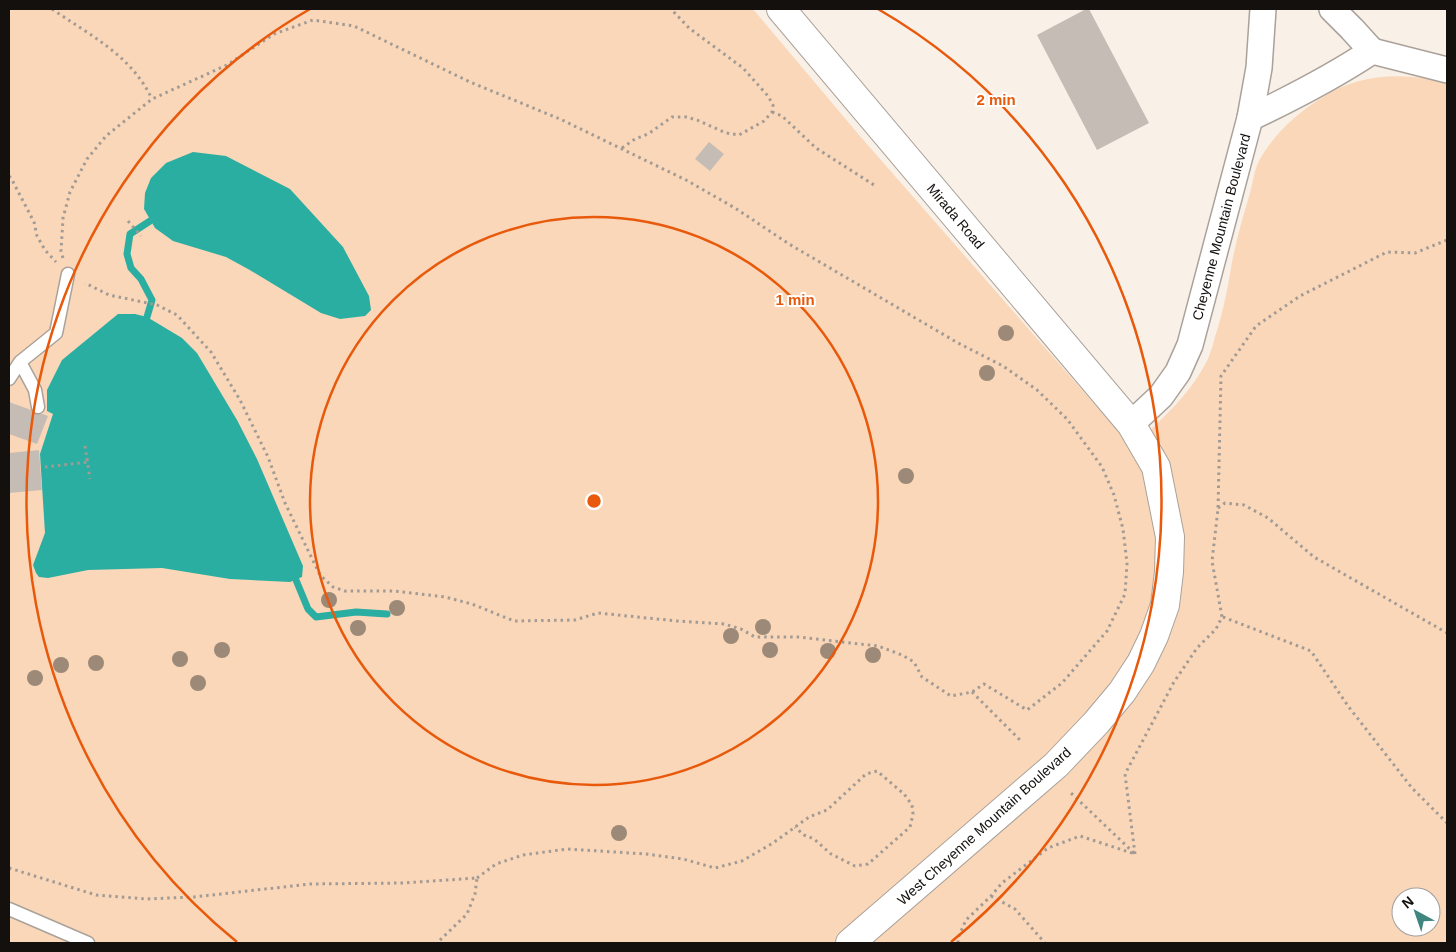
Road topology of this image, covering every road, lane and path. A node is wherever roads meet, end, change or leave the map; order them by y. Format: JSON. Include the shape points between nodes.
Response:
{"nodes":[{"id":1,"x":52,"y":9,"type":"edge"},
{"id":2,"x":671,"y":9,"type":"edge"},
{"id":3,"x":781,"y":9,"type":"edge"},
{"id":4,"x":1263,"y":9,"type":"edge"},
{"id":5,"x":1332,"y":9,"type":"edge"},
{"id":6,"x":1372,"y":51,"type":"junction"},
{"id":7,"x":1447,"y":70,"type":"edge"},
{"id":8,"x":152,"y":99,"type":"junction"},
{"id":9,"x":772,"y":112,"type":"junction"},
{"id":10,"x":1250,"y":118,"type":"junction"},
{"id":11,"x":622,"y":148,"type":"junction"},
{"id":12,"x":9,"y":176,"type":"edge"},
{"id":13,"x":874,"y":185,"type":"dead end"},
{"id":14,"x":128,"y":221,"type":"dead end"},
{"id":15,"x":142,"y":236,"type":"dead end"},
{"id":16,"x":1447,"y":240,"type":"edge"},
{"id":17,"x":68,"y":274,"type":"junction"},
{"id":18,"x":20,"y":362,"type":"junction"},
{"id":19,"x":9,"y":379,"type":"edge"},
{"id":20,"x":38,"y":407,"type":"dead end"},
{"id":21,"x":1131,"y":424,"type":"junction"},
{"id":22,"x":85,"y":446,"type":"dead end"},
{"id":23,"x":88,"y":462,"type":"junction"},
{"id":24,"x":45,"y":467,"type":"dead end"},
{"id":25,"x":90,"y":479,"type":"dead end"},
{"id":26,"x":1218,"y":509,"type":"junction"},
{"id":27,"x":1222,"y":617,"type":"junction"},
{"id":28,"x":1447,"y":633,"type":"edge"},
{"id":29,"x":972,"y":692,"type":"junction"},
{"id":30,"x":1020,"y":740,"type":"dead end"},
{"id":31,"x":1071,"y":793,"type":"dead end"},
{"id":32,"x":1447,"y":822,"type":"edge"},
{"id":33,"x":795,"y":826,"type":"junction"},
{"id":34,"x":1135,"y":854,"type":"junction"},
{"id":35,"x":9,"y":868,"type":"edge"},
{"id":36,"x":477,"y":878,"type":"junction"},
{"id":37,"x":991,"y":896,"type":"junction"},
{"id":38,"x":9,"y":910,"type":"edge"},
{"id":39,"x":88,"y":943,"type":"edge"},
{"id":40,"x":437,"y":943,"type":"edge"},
{"id":41,"x":850,"y":943,"type":"edge"},
{"id":42,"x":958,"y":943,"type":"edge"},
{"id":43,"x":1046,"y":943,"type":"edge"}],
"edges":[{"from":1,"to":8,"type":"path","via":[[106,44],[127,63]]},
{"from":2,"to":9,"type":"path","via":[[689,28],[743,68],[768,96],[773,105]]},
{"from":3,"to":21,"type":"street","name":"Mirada Road"},
{"from":4,"to":10,"type":"street","name":"Cheyenne Mountain Boulevard","via":[[1259,68]]},
{"from":5,"to":6,"type":"street"},
{"from":6,"to":7,"type":"street"},
{"from":6,"to":10,"type":"street","via":[[1288,100]]},
{"from":8,"to":11,"type":"path","via":[[227,64],[274,34],[313,20],[354,26],[470,82]]},
{"from":8,"to":17,"type":"path","via":[[106,136],[87,159],[70,192],[63,218],[61,251]]},
{"from":9,"to":11,"type":"path","via":[[764,121],[739,135],[686,117],[672,117]]},
{"from":9,"to":13,"type":"path","via":[[782,116],[816,148]]},
{"from":10,"to":21,"type":"street","name":"Cheyenne Mountain Boulevard","via":[[1190,346],[1178,372],[1161,396]]},
{"from":11,"to":29,"type":"path","via":[[735,208],[806,254],[1003,366],[1037,390],[1067,419],[1102,467],[1123,528],[1127,563],[1125,594],[1108,630],[1062,683],[1027,710],[984,684]]},
{"from":12,"to":17,"type":"path","via":[[45,250]]},
{"from":14,"to":15,"type":"path"},
{"from":16,"to":26,"type":"path","via":[[1415,253],[1388,252],[1300,296],[1256,326],[1220,376]]},
{"from":17,"to":18,"type":"lane","via":[[56,333]]},
{"from":17,"to":29,"type":"path","via":[[108,295],[158,305],[177,315],[211,352],[240,400],[268,457],[320,575],[333,587],[345,592],[446,597],[514,622],[574,620],[598,613],[724,624],[755,637],[798,637],[878,646],[914,662],[922,677],[951,696]]},
{"from":18,"to":19,"type":"lane"},
{"from":18,"to":20,"type":"lane","via":[[35,390]]},
{"from":21,"to":41,"type":"street","name":"West Cheyenne Mountain Boulevard","via":[[1156,468],[1170,536],[1165,605],[1141,663],[1122,692],[1056,765]]},
{"from":22,"to":23,"type":"path"},
{"from":23,"to":24,"type":"path"},
{"from":23,"to":25,"type":"path"},
{"from":26,"to":27,"type":"path","via":[[1212,561]]},
{"from":26,"to":28,"type":"path","via":[[1225,503],[1244,506],[1268,518],[1314,556]]},
{"from":27,"to":32,"type":"path","via":[[1311,651],[1348,706],[1412,788]]},
{"from":27,"to":34,"type":"path","via":[[1174,682],[1125,774]]},
{"from":29,"to":30,"type":"path"},
{"from":31,"to":34,"type":"path"},
{"from":33,"to":33,"type":"path","via":[[828,810],[866,774],[877,771],[912,805],[910,827],[868,864],[855,866],[831,854]]},
{"from":33,"to":36,"type":"path","via":[[742,861],[716,868],[646,854],[567,849],[523,855],[496,864]]},
{"from":34,"to":37,"type":"path","via":[[1080,836],[1048,848],[1002,883]]},
{"from":35,"to":36,"type":"path","via":[[96,895],[146,899],[310,884]]},
{"from":36,"to":40,"type":"path","via":[[467,914]]},
{"from":37,"to":42,"type":"path","via":[[966,920]]},
{"from":37,"to":43,"type":"path","via":[[1015,909]]},
{"from":38,"to":39,"type":"lane"}]}
